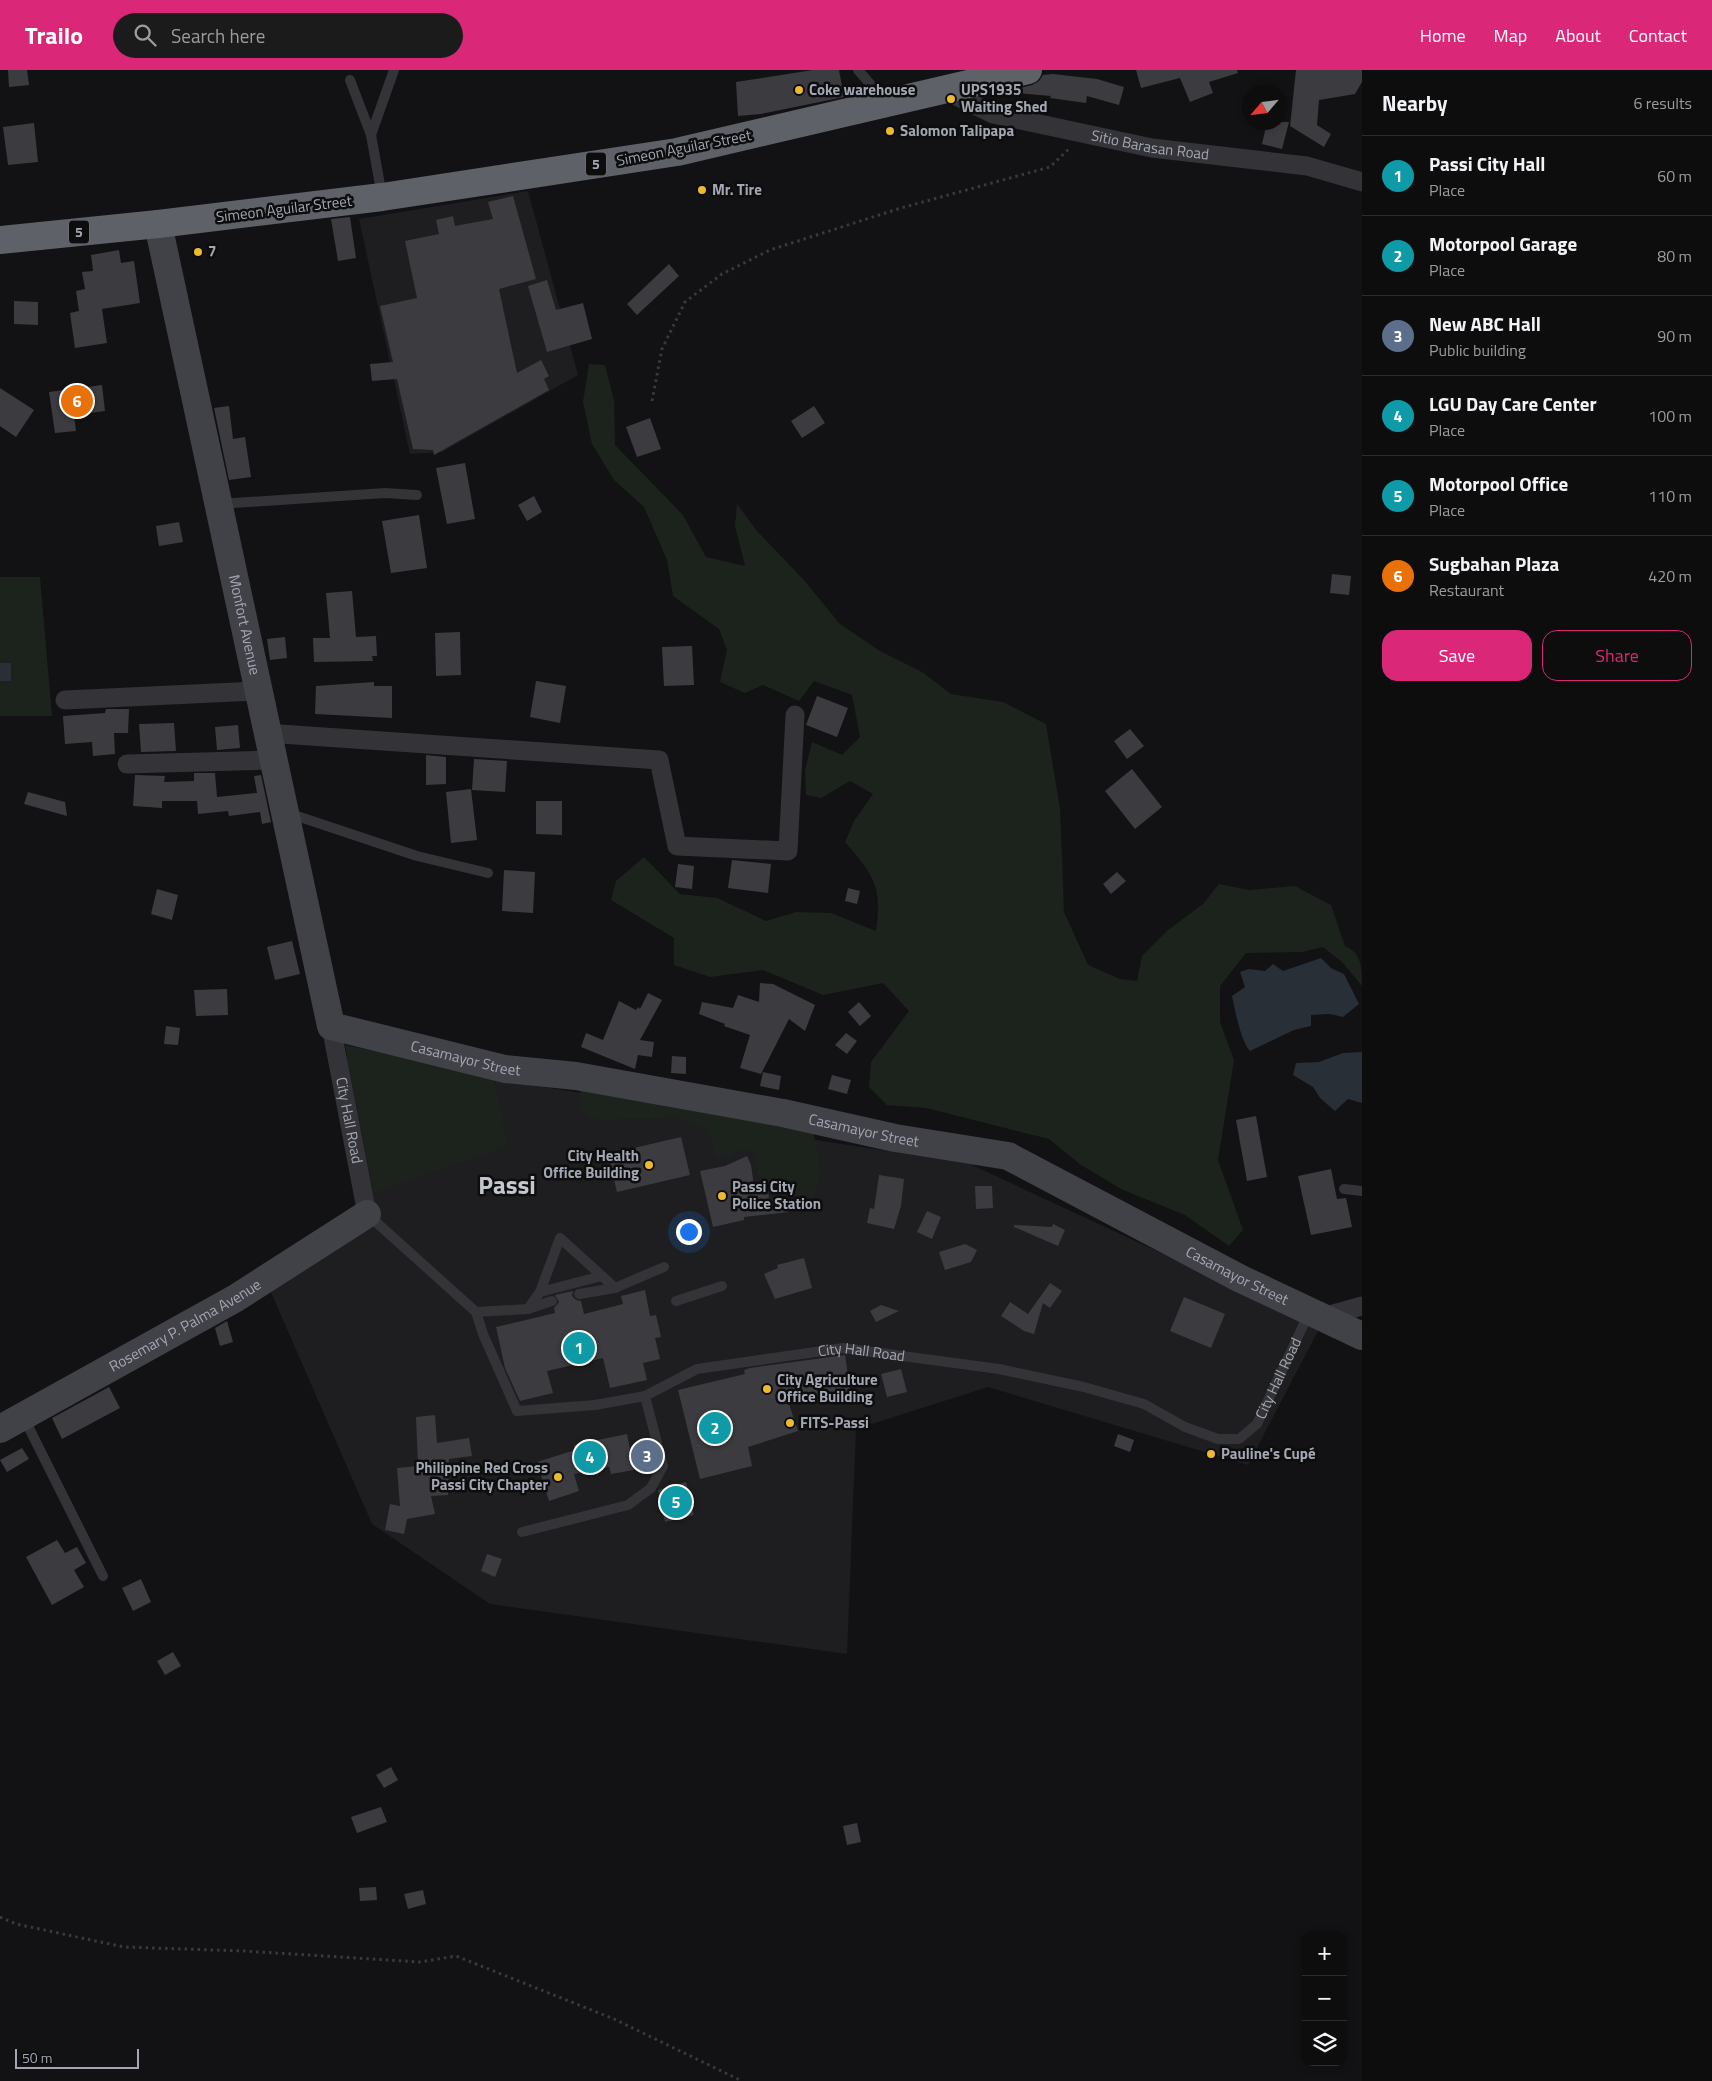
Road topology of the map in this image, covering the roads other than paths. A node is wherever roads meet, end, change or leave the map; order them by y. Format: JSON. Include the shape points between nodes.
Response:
{"nodes":[{"id":1,"x":394,"y":70,"type":"edge"},
{"id":2,"x":858,"y":70,"type":"edge"},
{"id":3,"x":1028,"y":70,"type":"edge"},
{"id":4,"x":976,"y":76,"type":"edge"},
{"id":5,"x":350,"y":80,"type":"dead end"},
{"id":6,"x":944,"y":90,"type":"junction"},
{"id":7,"x":886,"y":103,"type":"junction"},
{"id":8,"x":371,"y":135,"type":"junction"},
{"id":9,"x":1362,"y":182,"type":"edge"},
{"id":10,"x":382,"y":196,"type":"junction"},
{"id":11,"x":158,"y":224,"type":"junction"},
{"id":12,"x":0,"y":240,"type":"edge"},
{"id":13,"x":417,"y":495,"type":"dead end"},
{"id":14,"x":217,"y":504,"type":"junction"},
{"id":15,"x":257,"y":691,"type":"junction"},
{"id":16,"x":65,"y":700,"type":"dead end"},
{"id":17,"x":795,"y":715,"type":"dead end"},
{"id":18,"x":266,"y":732,"type":"junction"},
{"id":19,"x":272,"y":760,"type":"junction"},
{"id":20,"x":127,"y":764,"type":"dead end"},
{"id":21,"x":284,"y":812,"type":"junction"},
{"id":22,"x":488,"y":873,"type":"dead end"},
{"id":23,"x":331,"y":1026,"type":"junction"},
{"id":24,"x":1344,"y":1189,"type":"dead end"},
{"id":25,"x":1362,"y":1191,"type":"edge"},
{"id":26,"x":368,"y":1214,"type":"junction"},
{"id":27,"x":664,"y":1267,"type":"dead end"},
{"id":28,"x":602,"y":1276,"type":"junction"},
{"id":29,"x":722,"y":1286,"type":"dead end"},
{"id":30,"x":615,"y":1288,"type":"junction"},
{"id":31,"x":540,"y":1292,"type":"junction"},
{"id":32,"x":579,"y":1294,"type":"dead end"},
{"id":33,"x":552,"y":1301,"type":"dead end"},
{"id":34,"x":676,"y":1301,"type":"dead end"},
{"id":35,"x":1362,"y":1306,"type":"edge"},
{"id":36,"x":528,"y":1309,"type":"junction"},
{"id":37,"x":476,"y":1312,"type":"junction"},
{"id":38,"x":1317,"y":1314,"type":"junction"},
{"id":39,"x":1362,"y":1336,"type":"edge"},
{"id":40,"x":645,"y":1396,"type":"junction"},
{"id":41,"x":12,"y":1422,"type":"edge"},
{"id":42,"x":522,"y":1532,"type":"dead end"},
{"id":43,"x":103,"y":1576,"type":"dead end"}],
"edges":[{"from":1,"to":8,"type":"lane"},
{"from":2,"to":7,"type":"lane"},
{"from":3,"to":4,"type":"highway","name":"Simeon Aguilar Street","number":"5"},
{"from":4,"to":6,"type":"highway","name":"Simeon Aguilar Street","number":"5"},
{"from":5,"to":8,"type":"lane"},
{"from":6,"to":7,"type":"highway","name":"Simeon Aguilar Street","number":"5"},
{"from":6,"to":9,"type":"street","name":"Sitio Barasan Road","via":[[993,114],[1152,148],[1307,166]]},
{"from":7,"to":10,"type":"highway","name":"Simeon Aguilar Street","number":"5","via":[[677,152]]},
{"from":8,"to":10,"type":"lane"},
{"from":10,"to":11,"type":"highway","name":"Simeon Aguilar Street","number":"5"},
{"from":11,"to":12,"type":"highway","number":"5"},
{"from":11,"to":14,"type":"street","name":"Monfort Avenue"},
{"from":13,"to":14,"type":"lane","via":[[385,493]]},
{"from":14,"to":15,"type":"street","name":"Monfort Avenue"},
{"from":15,"to":16,"type":"street"},
{"from":15,"to":18,"type":"street","name":"Monfort Avenue"},
{"from":17,"to":18,"type":"street","via":[[788,851],[677,846],[659,760]]},
{"from":18,"to":19,"type":"street","name":"Monfort Avenue"},
{"from":19,"to":20,"type":"street"},
{"from":19,"to":21,"type":"street","name":"Monfort Avenue"},
{"from":21,"to":22,"type":"lane","via":[[417,856]]},
{"from":21,"to":23,"type":"street","name":"Monfort Avenue"},
{"from":23,"to":26,"type":"street","name":"City Hall Road"},
{"from":23,"to":38,"type":"street","name":"Casamayor Street","via":[[505,1068],[576,1076],[896,1138],[1008,1156],[1239,1278]]},
{"from":24,"to":25,"type":"lane"},
{"from":26,"to":37,"type":"lane"},
{"from":26,"to":41,"type":"street","name":"Rosemary P. Palma Avenue","via":[[236,1298]]},
{"from":27,"to":30,"type":"lane"},
{"from":28,"to":30,"type":"lane"},
{"from":28,"to":31,"type":"lane"},
{"from":28,"to":31,"type":"lane","via":[[560,1238]]},
{"from":29,"to":34,"type":"lane"},
{"from":30,"to":32,"type":"lane"},
{"from":31,"to":36,"type":"lane"},
{"from":33,"to":36,"type":"lane"},
{"from":35,"to":38,"type":"street"},
{"from":36,"to":37,"type":"lane"},
{"from":37,"to":40,"type":"lane","name":"City Hall Road","via":[[517,1412],[595,1405]]},
{"from":38,"to":39,"type":"street","name":"Casamayor Street"},
{"from":38,"to":40,"type":"lane","name":"City Hall Road","via":[[1257,1424],[1239,1439],[1218,1440],[1185,1427],[1144,1404],[1084,1386],[998,1369],[842,1348],[697,1369]]},
{"from":40,"to":42,"type":"lane","via":[[662,1466],[651,1488],[628,1505]]},
{"from":41,"to":43,"type":"lane"}]}
